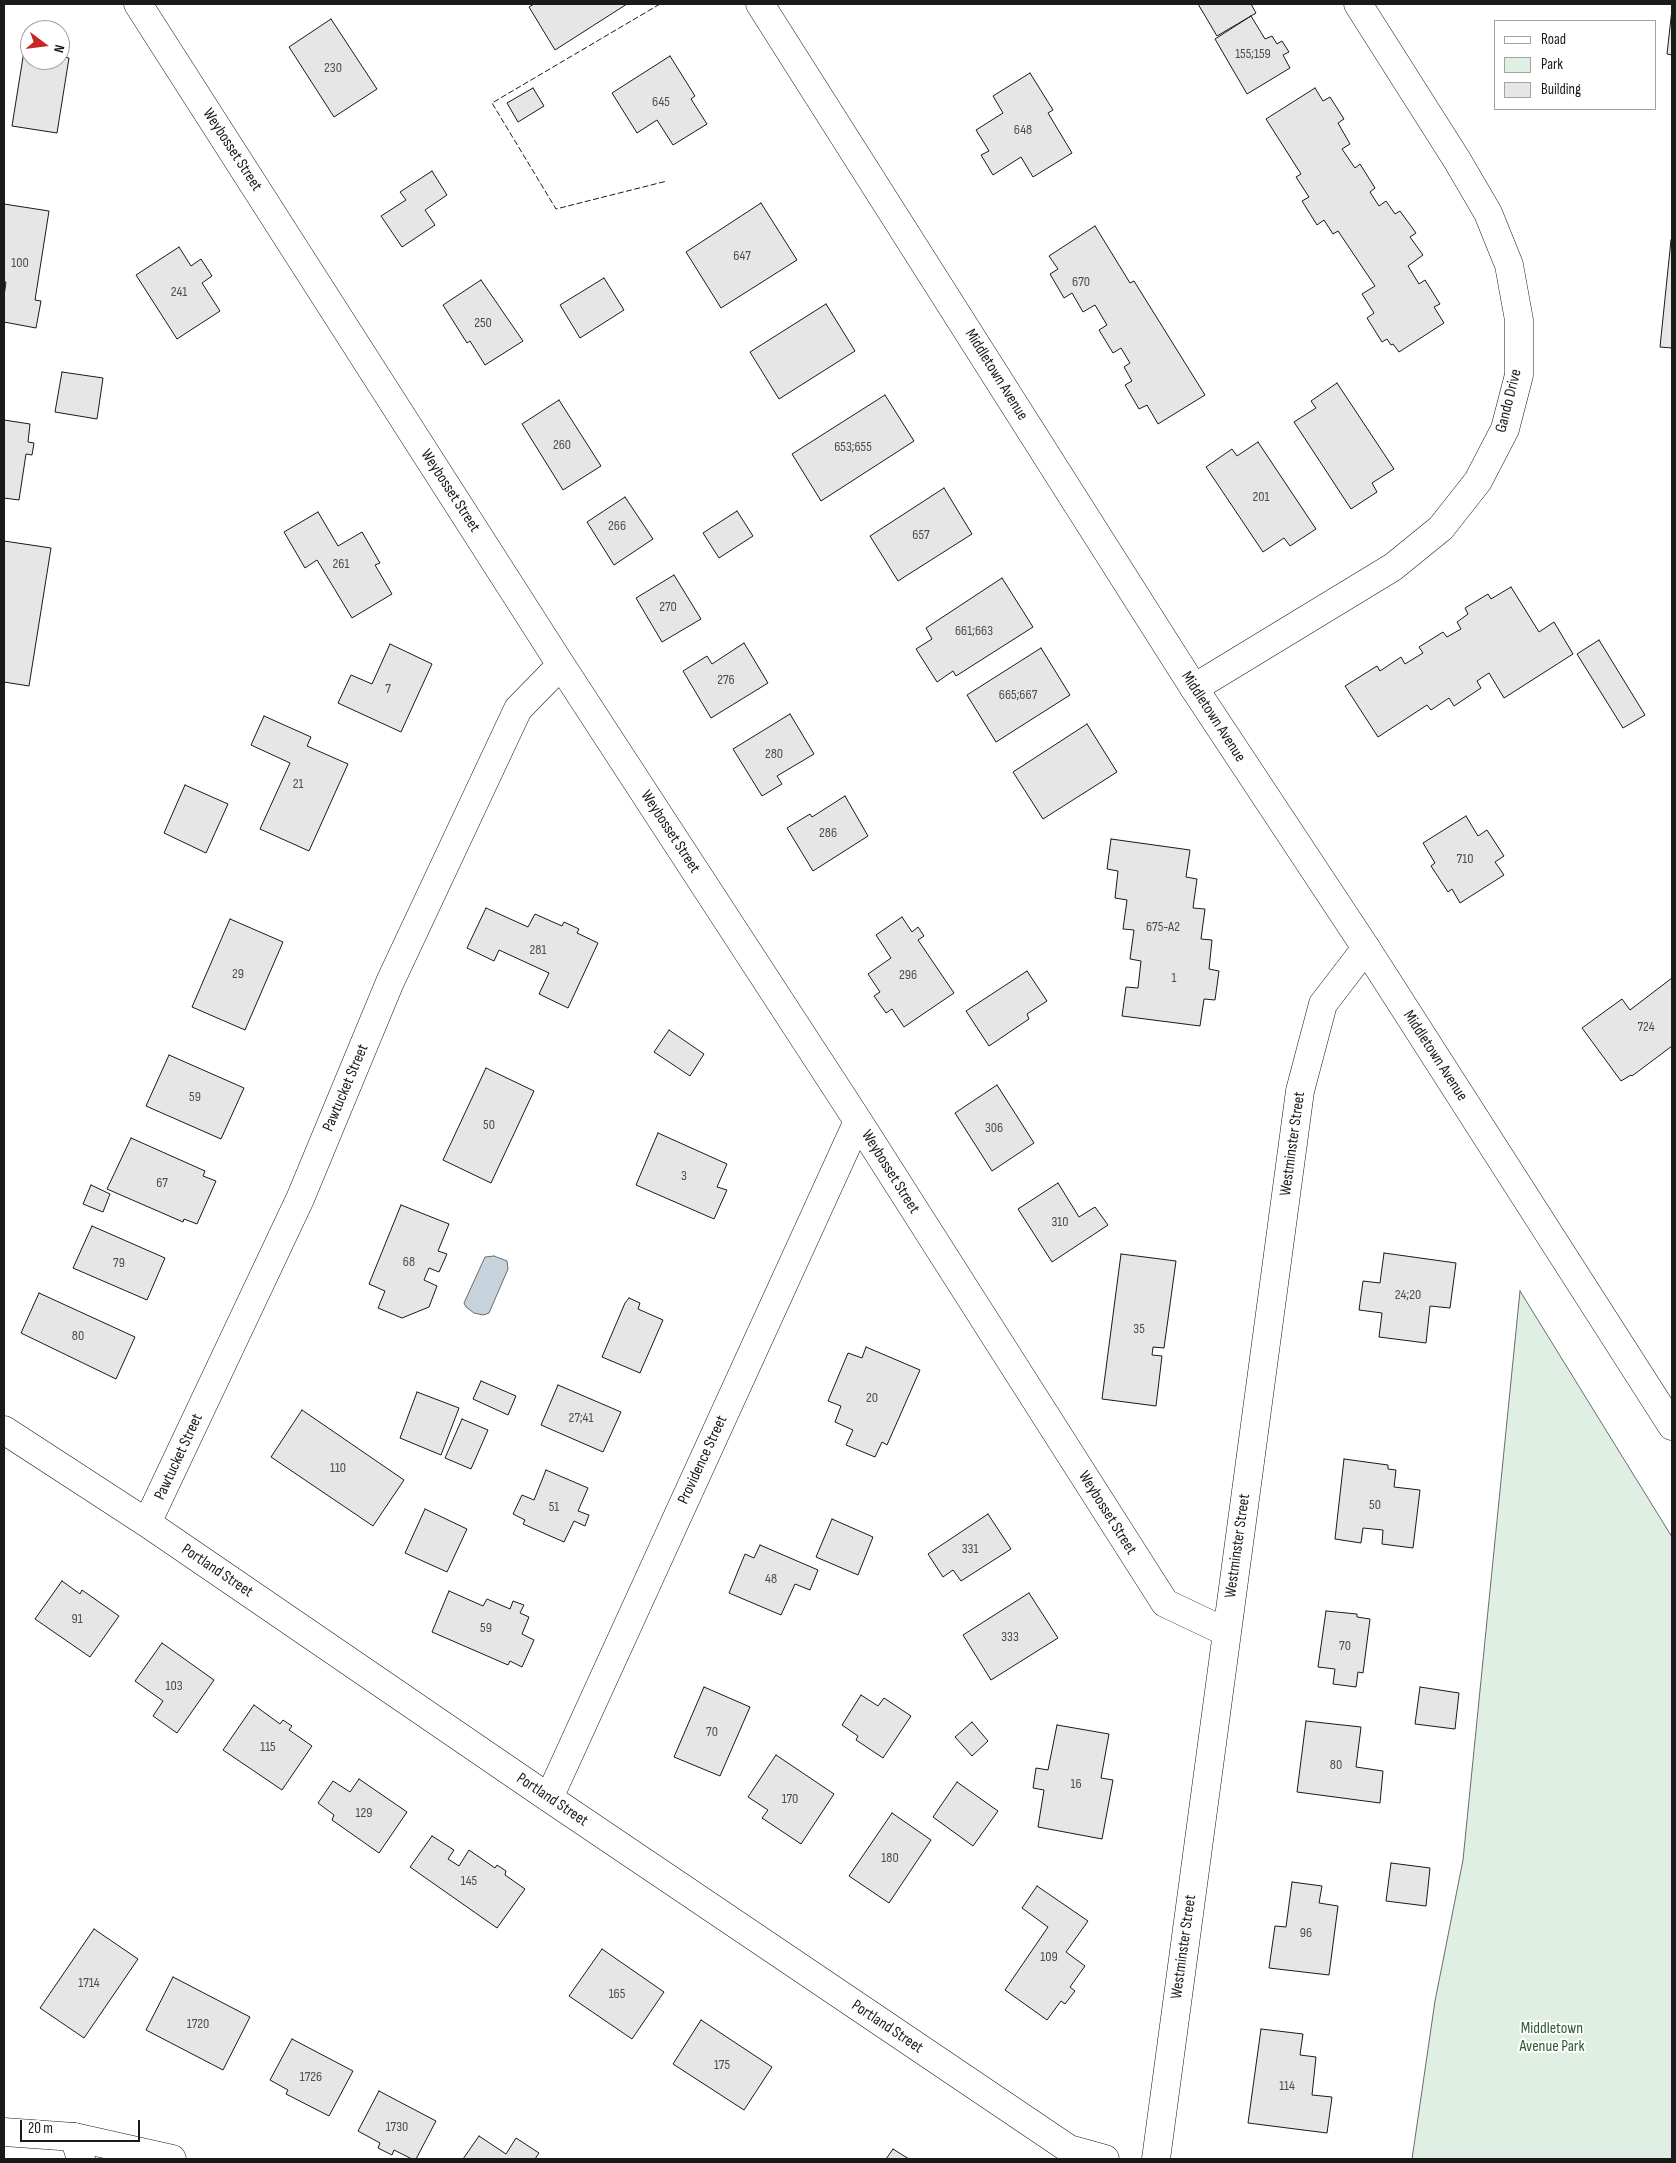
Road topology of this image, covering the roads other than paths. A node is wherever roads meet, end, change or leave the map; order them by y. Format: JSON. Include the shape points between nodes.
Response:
{"nodes":[{"id":1,"x":138,"y":4,"type":"edge"},
{"id":2,"x":760,"y":4,"type":"edge"},
{"id":3,"x":1358,"y":4,"type":"edge"},
{"id":4,"x":561,"y":664,"type":"junction"},
{"id":5,"x":1194,"y":688,"type":"junction"},
{"id":6,"x":1366,"y":948,"type":"junction"},
{"id":7,"x":858,"y":1121,"type":"junction"},
{"id":8,"x":1672,"y":1426,"type":"edge"},
{"id":9,"x":4,"y":1430,"type":"edge"},
{"id":10,"x":147,"y":1523,"type":"junction"},
{"id":11,"x":1226,"y":1632,"type":"junction"},
{"id":12,"x":549,"y":1798,"type":"junction"},
{"id":13,"x":4,"y":2132,"type":"edge"},
{"id":14,"x":78,"y":2148,"type":"edge"},
{"id":15,"x":172,"y":2159,"type":"edge"},
{"id":16,"x":1105,"y":2159,"type":"edge"},
{"id":17,"x":1156,"y":2159,"type":"edge"}],
"edges":[{"from":1,"to":4,"type":"street","name":"Weybosset Street"},
{"from":2,"to":5,"type":"street","name":"Middletown Avenue"},
{"from":3,"to":5,"type":"street","name":"Gando Drive","via":[[1488,213],[1509,265],[1520,320],[1519,375],[1505,429],[1478,480],[1441,528],[1393,567]]},
{"from":4,"to":7,"type":"street","name":"Weybosset Street"},
{"from":4,"to":10,"type":"street","name":"Pawtucket Street","via":[[518,709],[390,982],[300,1199]]},
{"from":5,"to":6,"type":"street","name":"Middletown Avenue"},
{"from":6,"to":8,"type":"street","name":"Middletown Avenue"},
{"from":6,"to":11,"type":"street","name":"Westminster Street","via":[[1323,1004],[1300,1091]]},
{"from":7,"to":11,"type":"street","name":"Weybosset Street","via":[[1165,1603]]},
{"from":7,"to":12,"type":"street","name":"Providence Street"},
{"from":9,"to":10,"type":"street","name":"Portland Street"},
{"from":10,"to":12,"type":"street","name":"Portland Street"},
{"from":11,"to":17,"type":"street","name":"Westminster Street"},
{"from":12,"to":16,"type":"street","name":"Portland Street","via":[[1069,2149]]},
{"from":13,"to":14,"type":"street"},
{"from":14,"to":15,"type":"street"}]}
